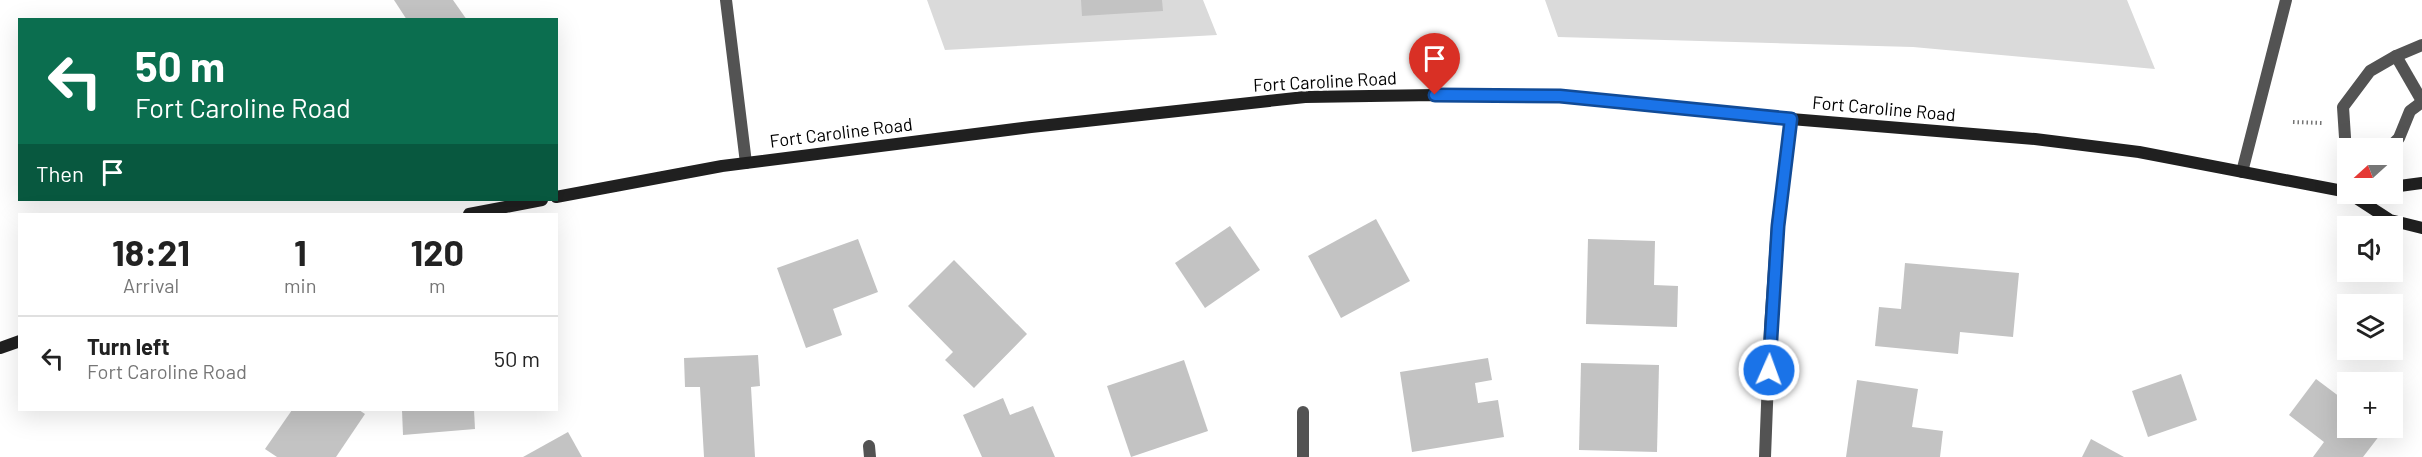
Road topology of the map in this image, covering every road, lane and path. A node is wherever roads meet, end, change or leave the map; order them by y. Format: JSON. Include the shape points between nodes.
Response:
{"nodes":[{"id":1,"x":726,"y":0,"type":"edge"},
{"id":2,"x":2286,"y":0,"type":"edge"},
{"id":3,"x":2422,"y":45,"type":"edge"},
{"id":4,"x":2396,"y":56,"type":"junction"},
{"id":5,"x":2422,"y":101,"type":"edge"},
{"id":6,"x":1791,"y":119,"type":"junction"},
{"id":7,"x":2293,"y":122,"type":"dead end"},
{"id":8,"x":2323,"y":123,"type":"dead end"},
{"id":9,"x":2345,"y":138,"type":"edge"},
{"id":10,"x":2399,"y":138,"type":"edge"},
{"id":11,"x":746,"y":163,"type":"junction"},
{"id":12,"x":2242,"y":171,"type":"junction"},
{"id":13,"x":2422,"y":183,"type":"edge"},
{"id":14,"x":2403,"y":186,"type":"edge"},
{"id":15,"x":2337,"y":191,"type":"edge"},
{"id":16,"x":558,"y":197,"type":"edge"},
{"id":17,"x":537,"y":201,"type":"edge"},
{"id":18,"x":2366,"y":204,"type":"edge"},
{"id":19,"x":474,"y":213,"type":"edge"},
{"id":20,"x":2422,"y":228,"type":"edge"},
{"id":21,"x":18,"y":342,"type":"edge"},
{"id":22,"x":0,"y":348,"type":"edge"},
{"id":23,"x":1303,"y":412,"type":"dead end"},
{"id":24,"x":1303,"y":457,"type":"edge"},
{"id":25,"x":1765,"y":457,"type":"edge"}],
"edges":[{"from":1,"to":11,"type":"street"},
{"from":2,"to":12,"type":"street"},
{"from":3,"to":4,"type":"street"},
{"from":4,"to":5,"type":"street"},
{"from":4,"to":9,"type":"street","via":[[2370,71],[2343,107]]},
{"from":5,"to":10,"type":"street","via":[[2410,111]]},
{"from":6,"to":11,"type":"street","name":"Fort Caroline Road","via":[[1560,96],[1305,97]]},
{"from":6,"to":12,"type":"street","name":"Fort Caroline Road","via":[[2035,139],[2139,152]]},
{"from":6,"to":25,"type":"street","via":[[1777,237]]},
{"from":7,"to":8,"type":"path"},
{"from":11,"to":16,"type":"street","name":"Fort Caroline Road"},
{"from":12,"to":15,"type":"street","name":"Fort Caroline Road"},
{"from":13,"to":14,"type":"street"},
{"from":17,"to":19,"type":"street"},
{"from":18,"to":20,"type":"street","name":"Fort Caroline Road","via":[[2390,220]]},
{"from":21,"to":22,"type":"street"},
{"from":23,"to":24,"type":"street"}]}
